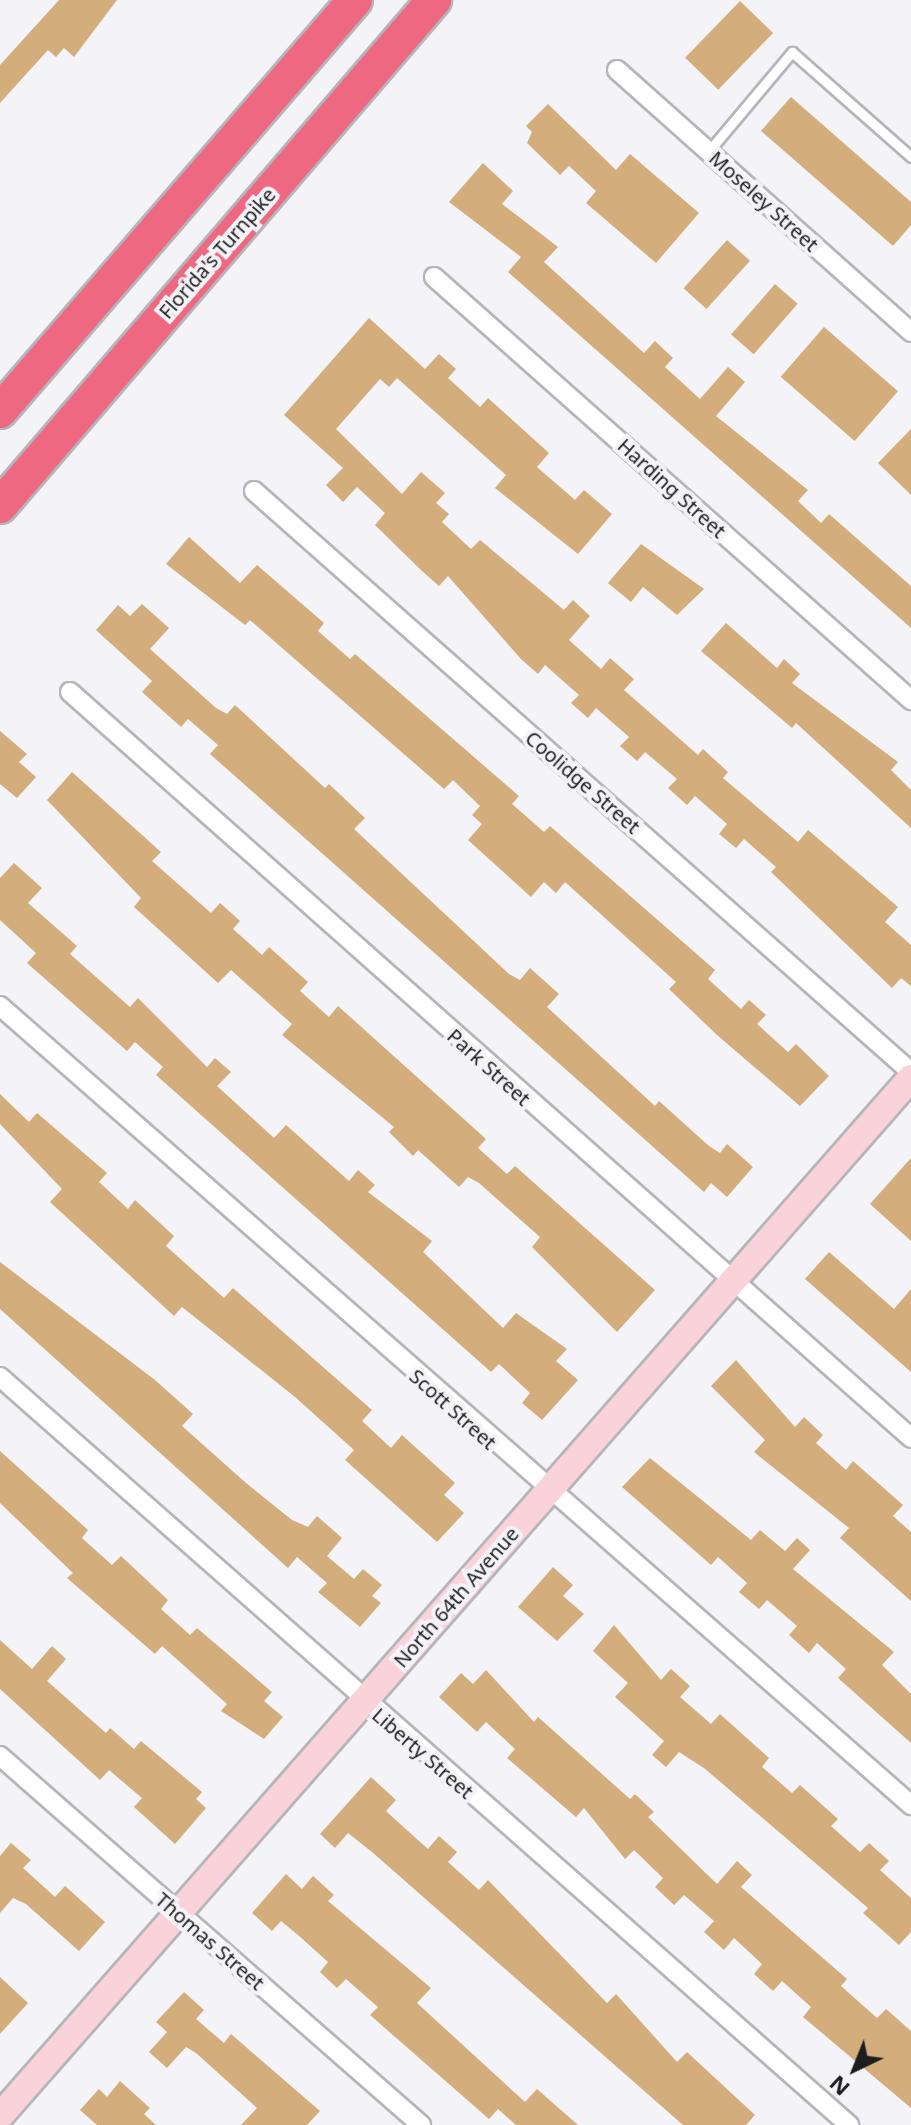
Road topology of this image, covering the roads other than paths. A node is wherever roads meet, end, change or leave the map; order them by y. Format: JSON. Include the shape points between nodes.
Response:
{"nodes":[{"id":1,"x":355,"y":0,"type":"edge"},
{"id":2,"x":434,"y":0,"type":"edge"},
{"id":3,"x":617,"y":70,"type":"dead end"},
{"id":4,"x":708,"y":152,"type":"junction"},
{"id":5,"x":911,"y":157,"type":"edge"},
{"id":6,"x":434,"y":277,"type":"dead end"},
{"id":7,"x":911,"y":332,"type":"edge"},
{"id":8,"x":0,"y":411,"type":"edge"},
{"id":9,"x":254,"y":491,"type":"dead end"},
{"id":10,"x":0,"y":506,"type":"edge"},
{"id":11,"x":70,"y":692,"type":"dead end"},
{"id":12,"x":911,"y":700,"type":"edge"},
{"id":13,"x":0,"y":1006,"type":"edge"},
{"id":14,"x":911,"y":1075,"type":"edge"},
{"id":15,"x":731,"y":1283,"type":"junction"},
{"id":16,"x":0,"y":1377,"type":"edge"},
{"id":17,"x":911,"y":1438,"type":"edge"},
{"id":18,"x":547,"y":1493,"type":"junction"},
{"id":19,"x":364,"y":1701,"type":"junction"},
{"id":20,"x":0,"y":1756,"type":"edge"},
{"id":21,"x":911,"y":1805,"type":"edge"},
{"id":22,"x":178,"y":1914,"type":"junction"},
{"id":23,"x":0,"y":2116,"type":"edge"},
{"id":24,"x":421,"y":2125,"type":"edge"},
{"id":25,"x":849,"y":2125,"type":"edge"}],
"edges":[{"from":1,"to":8,"type":"highway"},
{"from":2,"to":10,"type":"highway","name":"Florida's Turnpike"},
{"from":3,"to":4,"type":"street","name":"Moseley Street"},
{"from":4,"to":5,"type":"lane","via":[[792,52]]},
{"from":4,"to":7,"type":"street","name":"Moseley Street"},
{"from":6,"to":12,"type":"street","name":"Harding Street"},
{"from":9,"to":14,"type":"street","name":"Coolidge Street"},
{"from":11,"to":15,"type":"street","name":"Park Street"},
{"from":13,"to":18,"type":"street","name":"Scott Street"},
{"from":14,"to":15,"type":"street","name":"North 64th Avenue"},
{"from":15,"to":17,"type":"street","name":"Park Street"},
{"from":15,"to":18,"type":"street","name":"North 64th Avenue"},
{"from":16,"to":19,"type":"street","name":"Liberty Street"},
{"from":18,"to":19,"type":"street","name":"North 64th Avenue"},
{"from":18,"to":21,"type":"street","name":"Scott Street"},
{"from":19,"to":22,"type":"street","name":"North 64th Avenue"},
{"from":19,"to":25,"type":"street","name":"Liberty Street"},
{"from":20,"to":22,"type":"street","name":"Thomas Street"},
{"from":22,"to":23,"type":"street","name":"North 64th Avenue"},
{"from":22,"to":24,"type":"street","name":"Thomas Street"}]}
